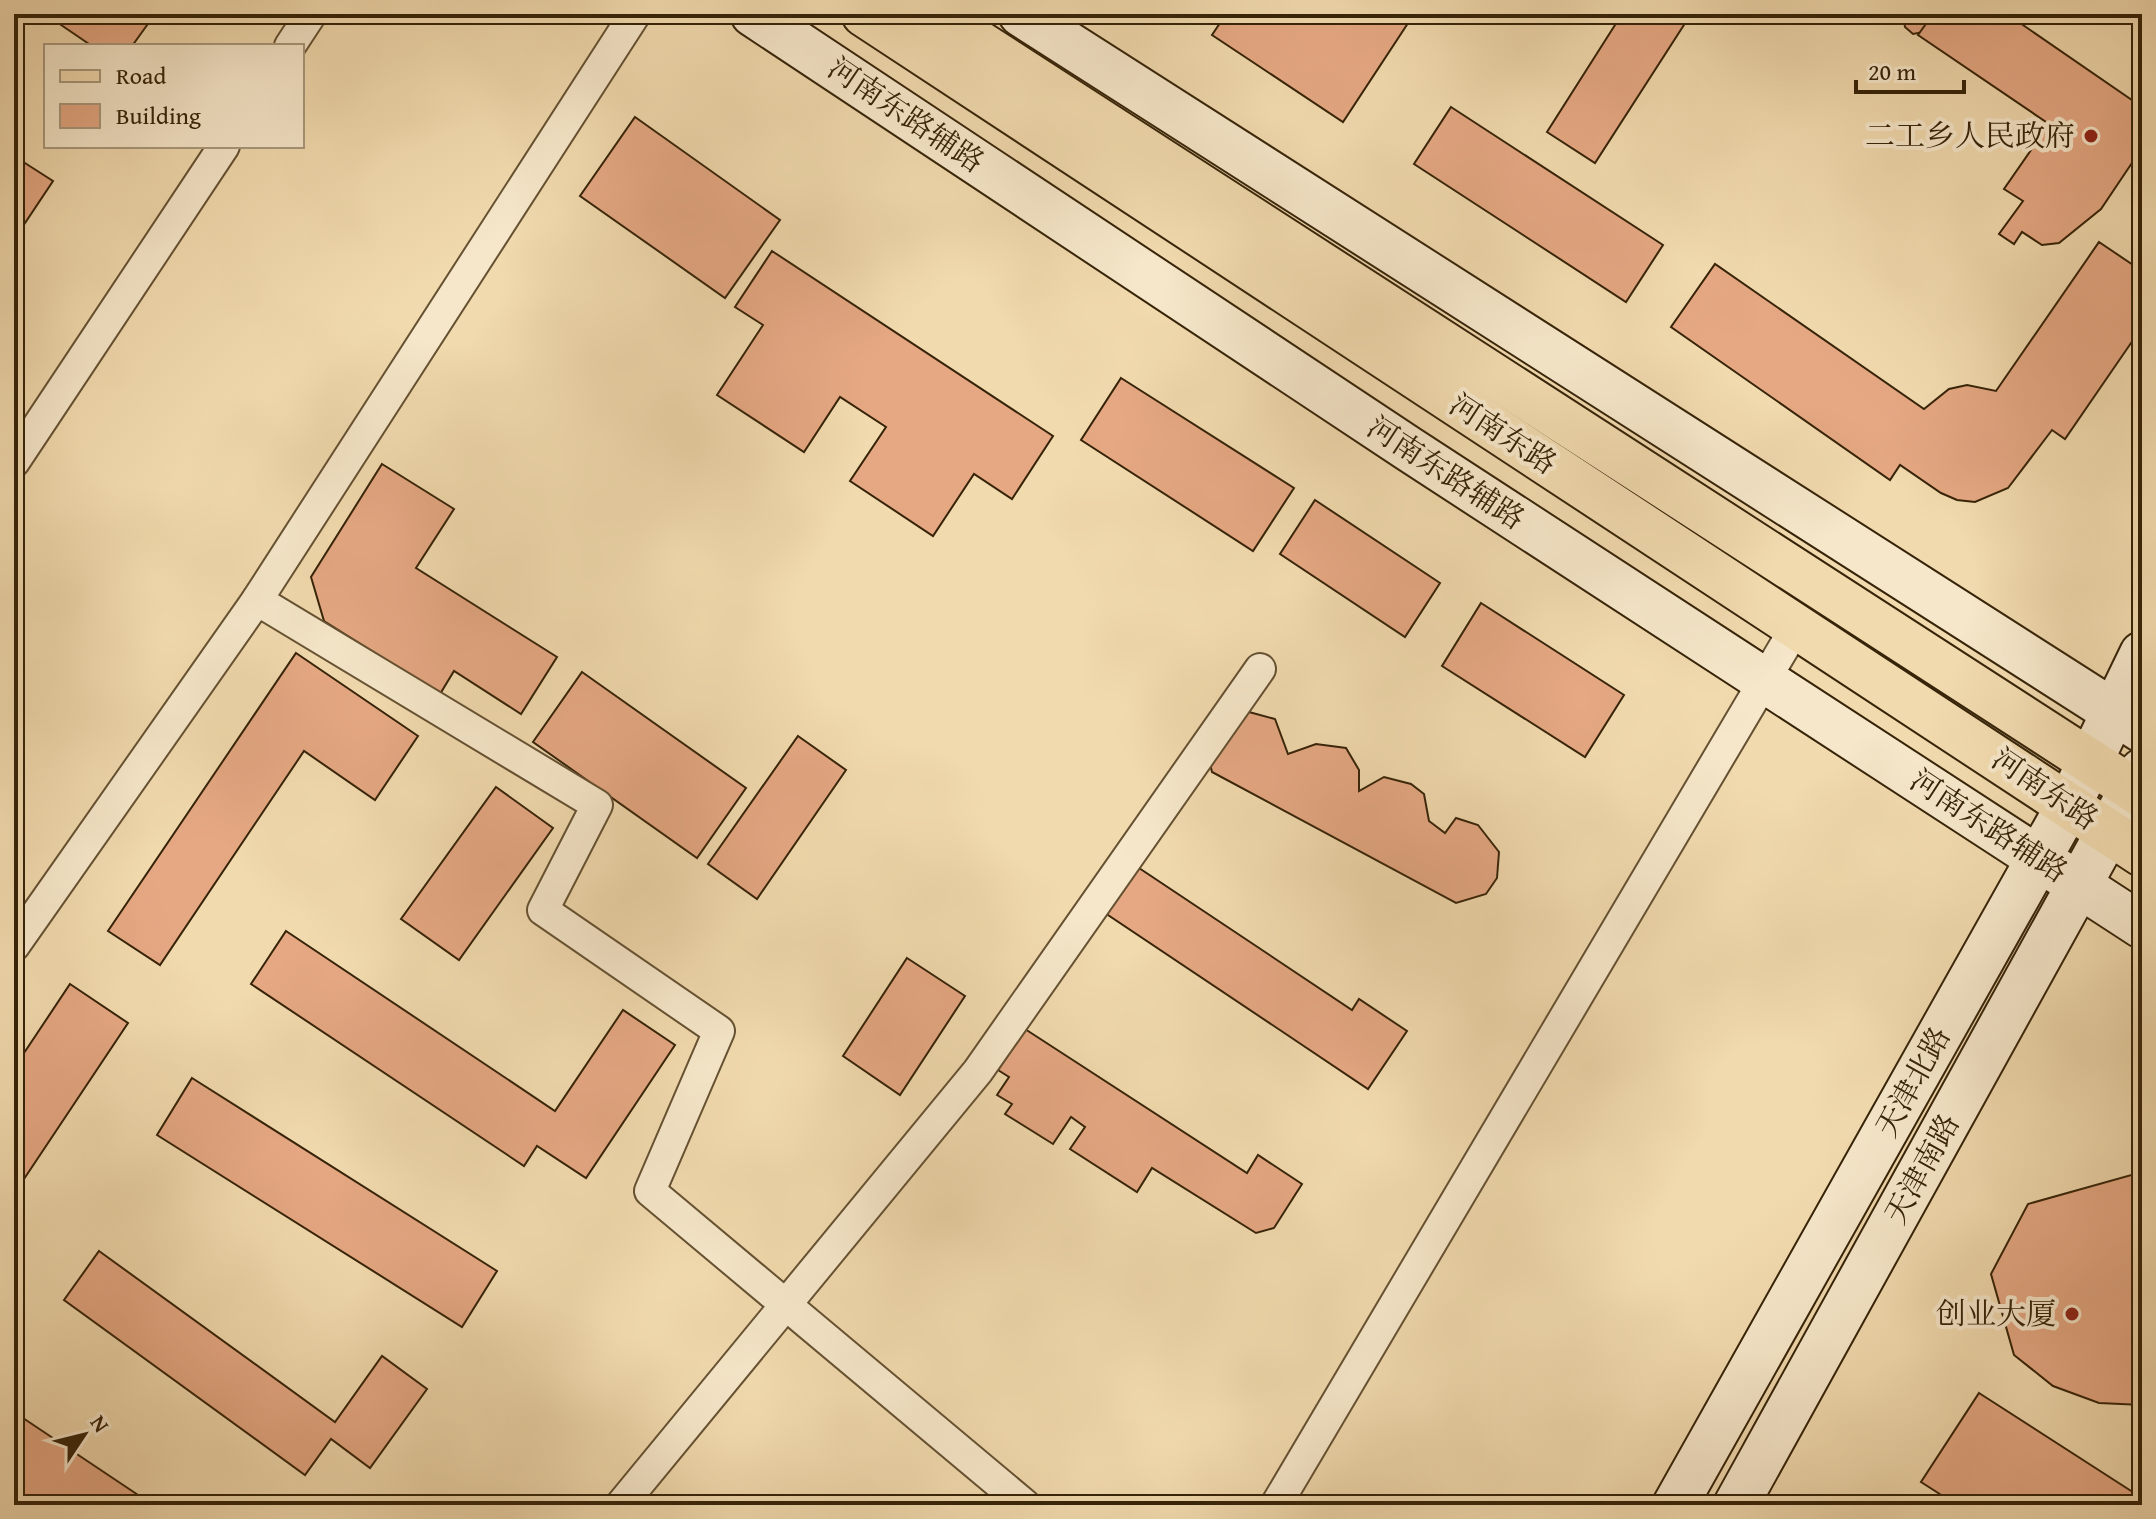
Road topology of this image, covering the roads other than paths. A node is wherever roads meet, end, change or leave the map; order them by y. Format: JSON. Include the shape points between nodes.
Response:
{"nodes":[{"id":1,"x":311,"y":14,"type":"edge"},
{"id":2,"x":635,"y":14,"type":"edge"},
{"id":3,"x":753,"y":14,"type":"edge"},
{"id":4,"x":864,"y":14,"type":"edge"},
{"id":5,"x":934,"y":14,"type":"edge"},
{"id":6,"x":1021,"y":14,"type":"edge"},
{"id":7,"x":291,"y":44,"type":"edge"},
{"id":8,"x":223,"y":148,"type":"edge"},
{"id":9,"x":14,"y":462,"type":"edge"},
{"id":10,"x":257,"y":600,"type":"junction"},
{"id":11,"x":1796,"y":627,"type":"junction"},
{"id":12,"x":2142,"y":654,"type":"edge"},
{"id":13,"x":1260,"y":669,"type":"dead end"},
{"id":14,"x":1764,"y":680,"type":"junction"},
{"id":15,"x":2128,"y":721,"type":"edge"},
{"id":16,"x":2091,"y":761,"type":"junction"},
{"id":17,"x":2139,"y":785,"type":"edge"},
{"id":18,"x":2070,"y":803,"type":"junction"},
{"id":19,"x":2125,"y":843,"type":"edge"},
{"id":20,"x":2038,"y":860,"type":"junction"},
{"id":21,"x":2080,"y":885,"type":"junction"},
{"id":22,"x":2142,"y":926,"type":"edge"},
{"id":23,"x":14,"y":946,"type":"edge"},
{"id":24,"x":786,"y":1305,"type":"junction"},
{"id":25,"x":621,"y":1505,"type":"edge"},
{"id":26,"x":1025,"y":1505,"type":"edge"},
{"id":27,"x":1276,"y":1505,"type":"edge"},
{"id":28,"x":1675,"y":1505,"type":"edge"},
{"id":29,"x":1736,"y":1505,"type":"edge"}],
"edges":[{"from":1,"to":7,"type":"street"},
{"from":2,"to":10,"type":"street"},
{"from":3,"to":14,"type":"street","name":"河南东路辅路"},
{"from":4,"to":11,"type":"main road","name":"河南东路"},
{"from":5,"to":16,"type":"main road","name":"河南东路"},
{"from":6,"to":15,"type":"street"},
{"from":8,"to":9,"type":"street"},
{"from":10,"to":23,"type":"street"},
{"from":10,"to":24,"type":"street","via":[[597,805],[543,910],[719,1031],[650,1191]]},
{"from":11,"to":14,"type":"street"},
{"from":11,"to":18,"type":"main road","name":"河南东路"},
{"from":12,"to":15,"type":"street","name":"天津北路"},
{"from":13,"to":24,"type":"street","via":[[978,1071]]},
{"from":14,"to":20,"type":"street","name":"河南东路辅路"},
{"from":14,"to":27,"type":"street"},
{"from":15,"to":16,"type":"street","name":"天津北路"},
{"from":16,"to":17,"type":"main road","name":"河南东路"},
{"from":16,"to":18,"type":"street","name":"天津北路"},
{"from":17,"to":19,"type":"street"},
{"from":18,"to":19,"type":"main road","name":"河南东路"},
{"from":18,"to":20,"type":"street","name":"天津北路"},
{"from":19,"to":21,"type":"street","name":"天津南路"},
{"from":20,"to":21,"type":"street","name":"河南东路辅路"},
{"from":20,"to":28,"type":"street","name":"天津北路"},
{"from":21,"to":22,"type":"street","name":"河南东路辅路"},
{"from":21,"to":29,"type":"street","name":"天津南路"},
{"from":24,"to":25,"type":"street"},
{"from":24,"to":26,"type":"street"}]}
